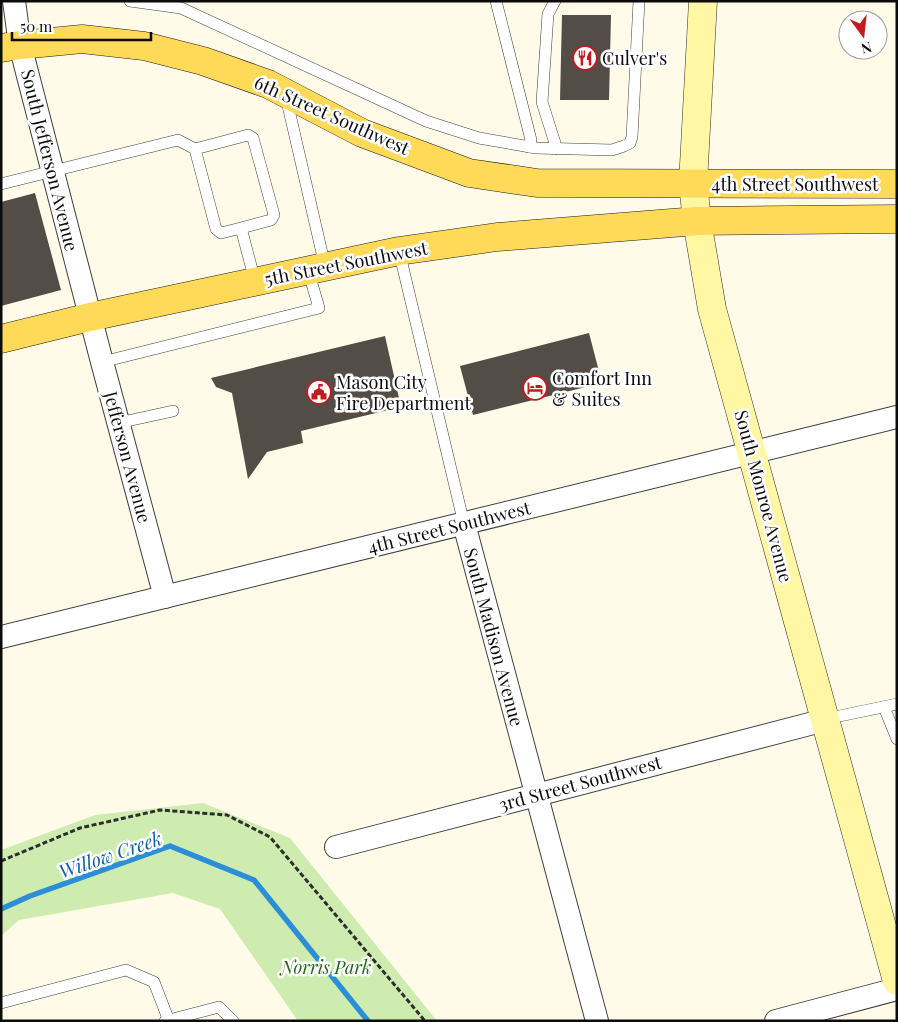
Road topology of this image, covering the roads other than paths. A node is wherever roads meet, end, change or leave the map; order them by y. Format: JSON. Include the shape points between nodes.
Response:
{"nodes":[{"id":1,"x":14,"y":1,"type":"edge"},
{"id":2,"x":130,"y":1,"type":"edge"},
{"id":3,"x":496,"y":1,"type":"edge"},
{"id":4,"x":555,"y":1,"type":"edge"},
{"id":5,"x":639,"y":1,"type":"edge"},
{"id":6,"x":703,"y":1,"type":"edge"},
{"id":7,"x":11,"y":46,"type":"edge"},
{"id":8,"x":285,"y":93,"type":"junction"},
{"id":9,"x":529,"y":147,"type":"junction"},
{"id":10,"x":195,"y":149,"type":"junction"},
{"id":11,"x":554,"y":149,"type":"junction"},
{"id":12,"x":52,"y":171,"type":"junction"},
{"id":13,"x":693,"y":183,"type":"junction"},
{"id":14,"x":1,"y":184,"type":"edge"},
{"id":15,"x":897,"y":184,"type":"edge"},
{"id":16,"x":897,"y":219,"type":"edge"},
{"id":17,"x":697,"y":220,"type":"junction"},
{"id":18,"x":241,"y":228,"type":"junction"},
{"id":19,"x":399,"y":251,"type":"junction"},
{"id":20,"x":317,"y":268,"type":"junction"},
{"id":21,"x":255,"y":281,"type":"junction"},
{"id":22,"x":90,"y":317,"type":"junction"},
{"id":23,"x":1,"y":339,"type":"edge"},
{"id":24,"x":102,"y":362,"type":"junction"},
{"id":25,"x":173,"y":411,"type":"dead end"},
{"id":26,"x":897,"y":417,"type":"edge"},
{"id":27,"x":118,"y":422,"type":"junction"},
{"id":28,"x":752,"y":453,"type":"junction"},
{"id":29,"x":464,"y":524,"type":"junction"},
{"id":30,"x":165,"y":597,"type":"junction"},
{"id":31,"x":1,"y":637,"type":"edge"},
{"id":32,"x":897,"y":704,"type":"edge"},
{"id":33,"x":884,"y":707,"type":"junction"},
{"id":34,"x":825,"y":720,"type":"junction"},
{"id":35,"x":897,"y":739,"type":"edge"},
{"id":36,"x":536,"y":794,"type":"junction"},
{"id":37,"x":336,"y":847,"type":"dead end"},
{"id":38,"x":897,"y":982,"type":"edge"},
{"id":39,"x":897,"y":989,"type":"edge"},
{"id":40,"x":1,"y":1003,"type":"edge"},
{"id":41,"x":168,"y":1020,"type":"edge"},
{"id":42,"x":233,"y":1021,"type":"edge"},
{"id":43,"x":597,"y":1021,"type":"edge"},
{"id":44,"x":776,"y":1021,"type":"edge"}],
"edges":[{"from":1,"to":7,"type":"street","name":"South Jefferson Avenue"},
{"from":2,"to":9,"type":"lane","via":[[181,8],[426,122],[480,138]]},
{"from":3,"to":9,"type":"lane","via":[[531,140]]},
{"from":4,"to":11,"type":"lane","via":[[548,14],[542,102]]},
{"from":5,"to":11,"type":"lane","via":[[630,143],[612,150]]},
{"from":6,"to":13,"type":"main road","name":"South Monroe Avenue"},
{"from":7,"to":8,"type":"main road","name":"6th Street Southwest","via":[[82,39],[144,46],[203,61]]},
{"from":7,"to":12,"type":"street","name":"South Jefferson Avenue"},
{"from":8,"to":13,"type":"main road","name":"6th Street Southwest","via":[[362,133],[469,173],[537,182]]},
{"from":8,"to":20,"type":"lane"},
{"from":9,"to":11,"type":"lane"},
{"from":10,"to":12,"type":"lane","via":[[178,140]]},
{"from":10,"to":18,"type":"lane","via":[[216,229],[221,233]]},
{"from":10,"to":18,"type":"lane","via":[[248,136],[253,138],[274,214],[271,220]]},
{"from":12,"to":14,"type":"lane"},
{"from":12,"to":22,"type":"street","name":"South Jefferson Avenue"},
{"from":13,"to":15,"type":"main road","name":"4th Street Southwest"},
{"from":13,"to":17,"type":"main road","name":"South Monroe Avenue"},
{"from":16,"to":17,"type":"main road","name":"4th Street Southwest"},
{"from":17,"to":19,"type":"main road","name":"5th Street Southwest","via":[[497,237]]},
{"from":17,"to":28,"type":"main road","name":"South Monroe Avenue","via":[[712,309]]},
{"from":18,"to":21,"type":"lane"},
{"from":19,"to":20,"type":"main road","name":"5th Street Southwest"},
{"from":19,"to":29,"type":"lane","name":"South Madison Avenue"},
{"from":20,"to":21,"type":"main road","name":"5th Street Southwest"},
{"from":20,"to":24,"type":"lane","via":[[319,308]]},
{"from":21,"to":22,"type":"main road","name":"5th Street Southwest"},
{"from":22,"to":23,"type":"main road","name":"5th Street Southwest"},
{"from":22,"to":24,"type":"street","name":"Jefferson Avenue"},
{"from":24,"to":27,"type":"street","name":"Jefferson Avenue"},
{"from":25,"to":27,"type":"lane"},
{"from":26,"to":28,"type":"street","name":"4th Street Southwest"},
{"from":27,"to":30,"type":"street","name":"Jefferson Avenue"},
{"from":28,"to":29,"type":"street","name":"4th Street Southwest"},
{"from":28,"to":34,"type":"main road","name":"South Monroe Avenue"},
{"from":29,"to":30,"type":"street","name":"4th Street Southwest"},
{"from":29,"to":36,"type":"street","name":"South Madison Avenue"},
{"from":30,"to":31,"type":"street","name":"4th Street Southwest"},
{"from":32,"to":33,"type":"lane"},
{"from":33,"to":34,"type":"lane"},
{"from":33,"to":35,"type":"lane"},
{"from":34,"to":36,"type":"street","name":"3rd Street Southwest"},
{"from":34,"to":38,"type":"main road","name":"South Monroe Avenue"},
{"from":36,"to":37,"type":"street","name":"3rd Street Southwest"},
{"from":36,"to":43,"type":"street","name":"South Madison Avenue"},
{"from":39,"to":44,"type":"street"},
{"from":40,"to":41,"type":"lane","via":[[126,970],[154,982]]},
{"from":41,"to":42,"type":"lane","via":[[219,1008]]}]}
